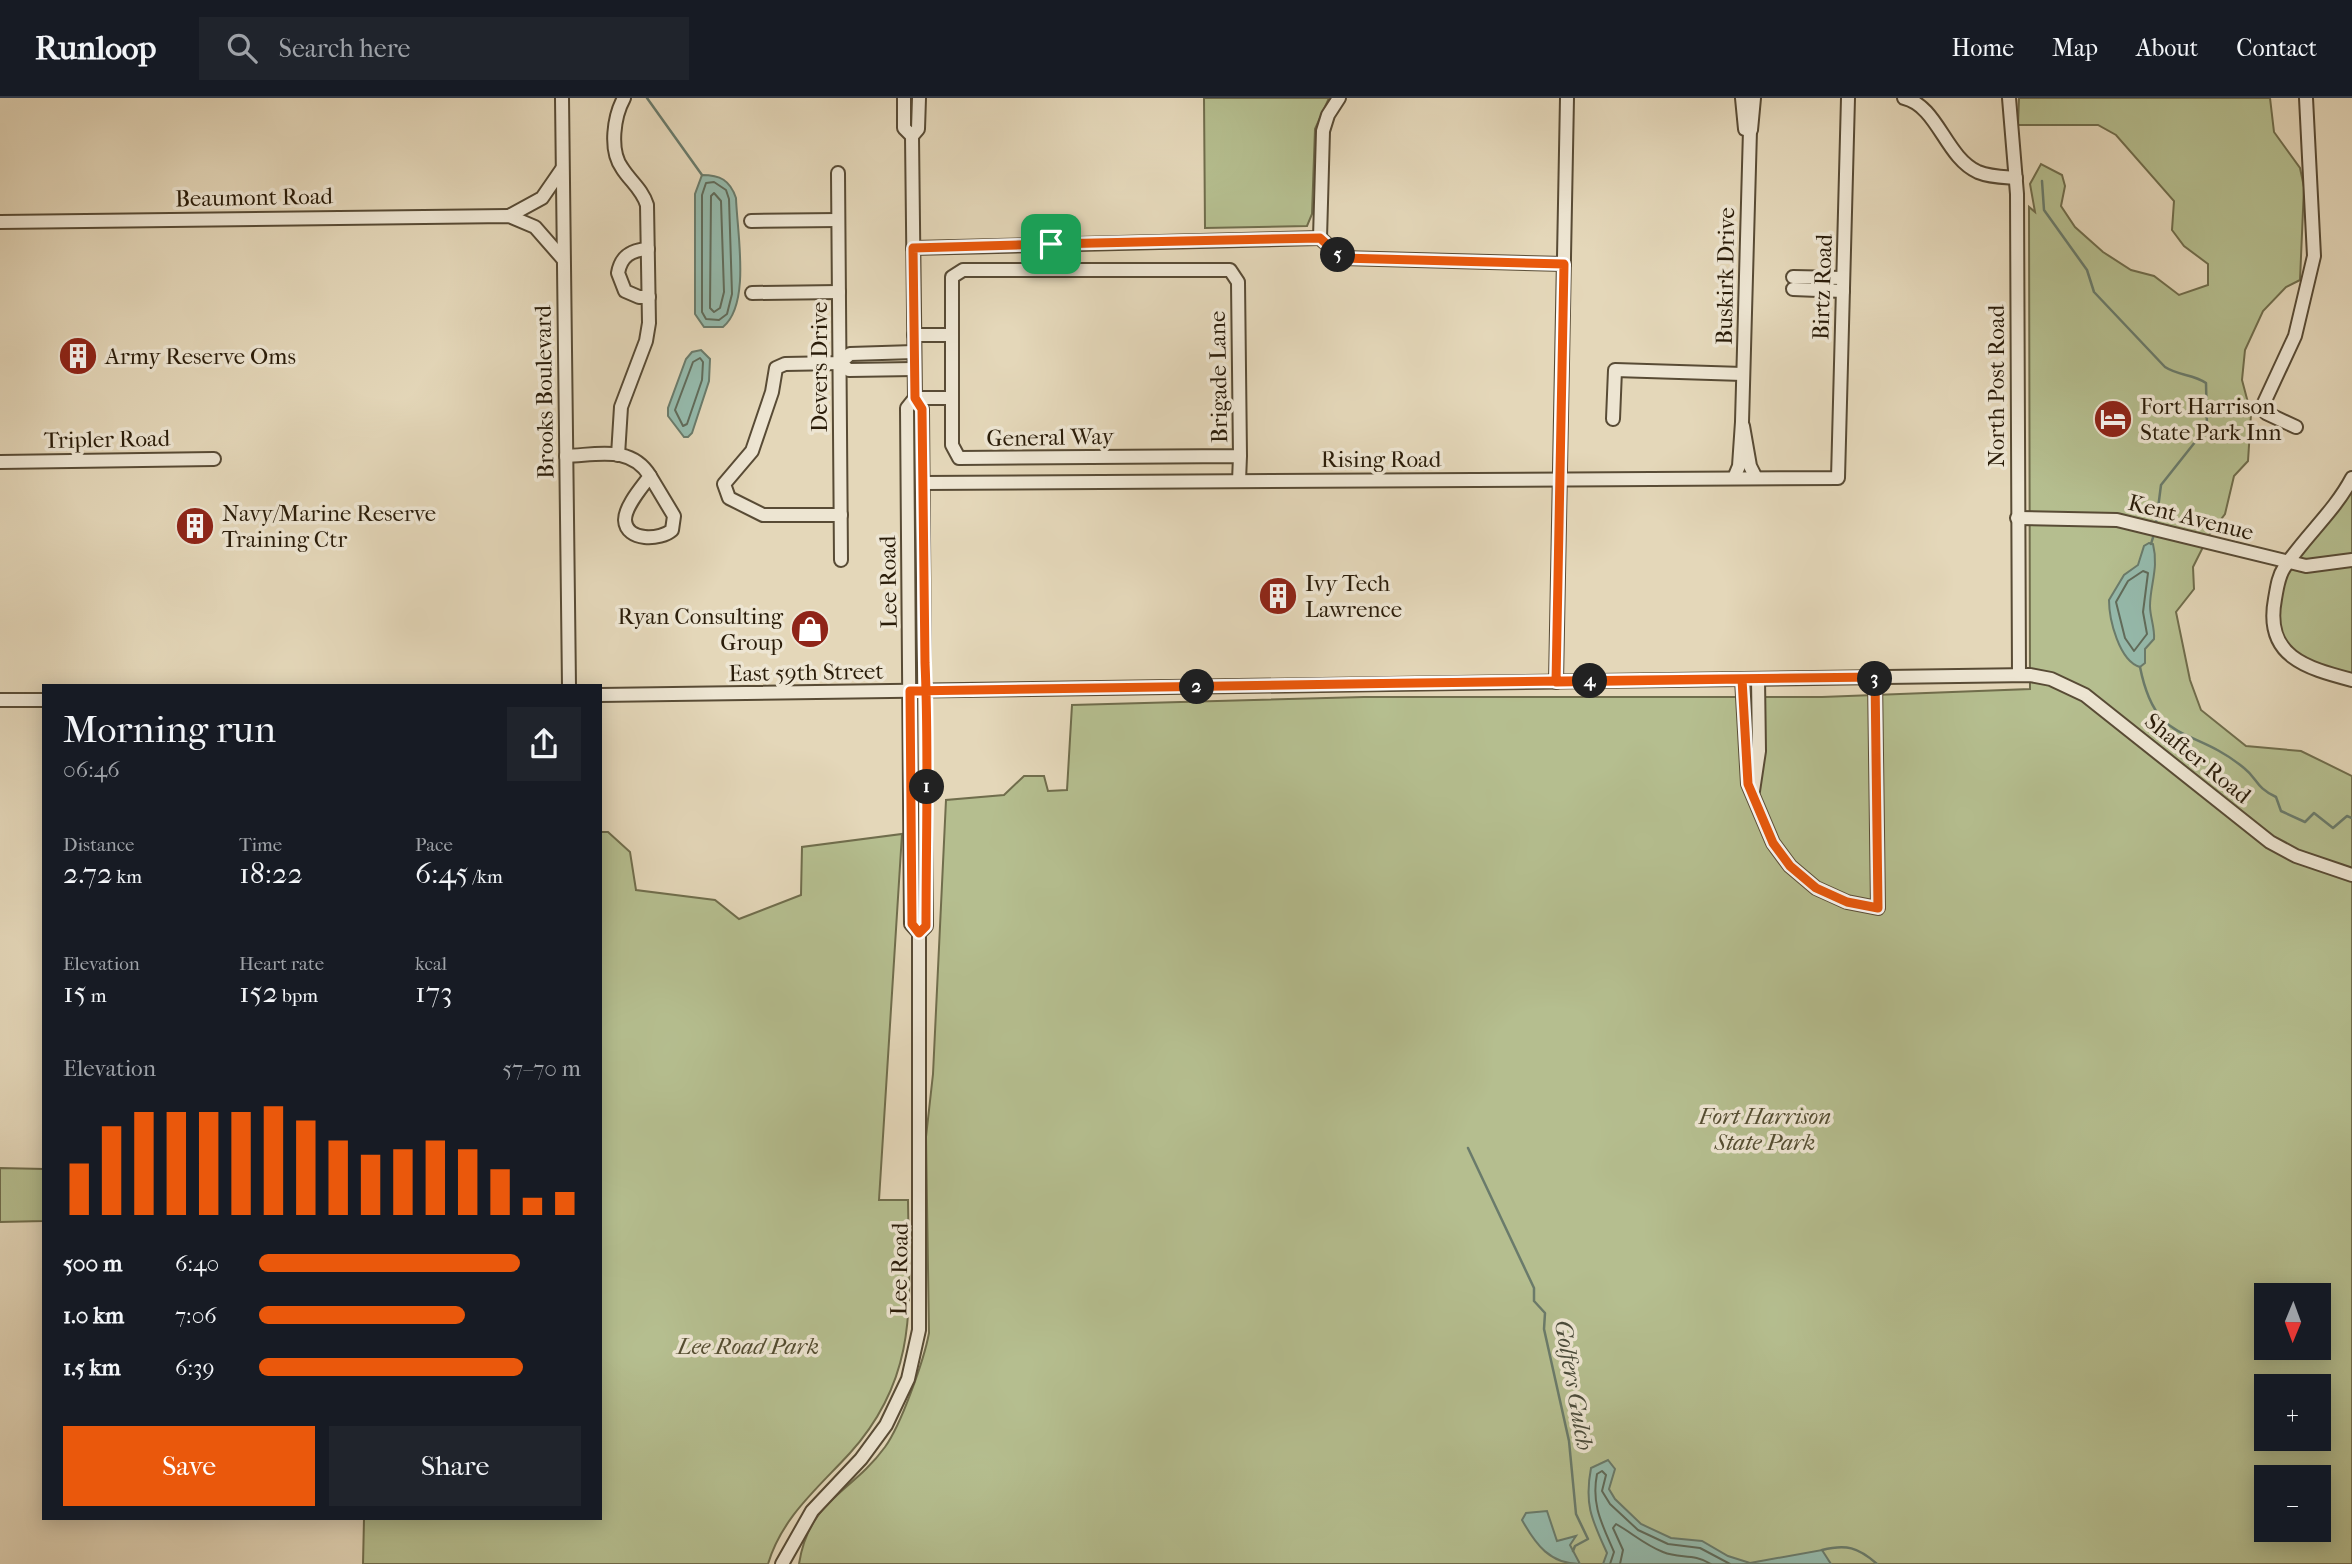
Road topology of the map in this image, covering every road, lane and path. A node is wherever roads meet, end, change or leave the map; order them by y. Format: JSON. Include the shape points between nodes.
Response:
{"nodes":[{"id":1,"x":562,"y":98,"type":"edge"},
{"id":2,"x":624,"y":98,"type":"edge"},
{"id":3,"x":904,"y":98,"type":"edge"},
{"id":4,"x":919,"y":98,"type":"edge"},
{"id":5,"x":1339,"y":98,"type":"edge"},
{"id":6,"x":1567,"y":98,"type":"edge"},
{"id":7,"x":1742,"y":98,"type":"edge"},
{"id":8,"x":1754,"y":98,"type":"edge"},
{"id":9,"x":1848,"y":98,"type":"edge"},
{"id":10,"x":1904,"y":98,"type":"edge"},
{"id":11,"x":1920,"y":98,"type":"edge"},
{"id":12,"x":2009,"y":98,"type":"edge"},
{"id":13,"x":2306,"y":98,"type":"edge"},
{"id":14,"x":1926,"y":113,"type":"junction"},
{"id":15,"x":1750,"y":130,"type":"junction"},
{"id":16,"x":912,"y":136,"type":"junction"},
{"id":17,"x":563,"y":168,"type":"junction"},
{"id":18,"x":838,"y":173,"type":"dead end"},
{"id":19,"x":2016,"y":178,"type":"junction"},
{"id":20,"x":509,"y":216,"type":"junction"},
{"id":21,"x":838,"y":220,"type":"junction"},
{"id":22,"x":751,"y":221,"type":"dead end"},
{"id":23,"x":0,"y":222,"type":"edge"},
{"id":24,"x":1320,"y":238,"type":"junction"},
{"id":25,"x":913,"y":248,"type":"junction"},
{"id":26,"x":648,"y":249,"type":"junction"},
{"id":27,"x":563,"y":259,"type":"junction"},
{"id":28,"x":1564,"y":264,"type":"junction"},
{"id":29,"x":1235,"y":274,"type":"joint"},
{"id":30,"x":1793,"y":283,"type":"dead end"},
{"id":31,"x":1843,"y":284,"type":"junction"},
{"id":32,"x":839,"y":292,"type":"junction"},
{"id":33,"x":752,"y":293,"type":"dead end"},
{"id":34,"x":649,"y":297,"type":"junction"},
{"id":35,"x":914,"y":335,"type":"junction"},
{"id":36,"x":950,"y":335,"type":"junction"},
{"id":37,"x":914,"y":352,"type":"junction"},
{"id":38,"x":840,"y":363,"type":"junction"},
{"id":39,"x":914,"y":369,"type":"junction"},
{"id":40,"x":1744,"y":374,"type":"junction"},
{"id":41,"x":915,"y":398,"type":"junction"},
{"id":42,"x":951,"y":398,"type":"junction"},
{"id":43,"x":1613,"y":419,"type":"dead end"},
{"id":44,"x":1742,"y":422,"type":"junction"},
{"id":45,"x":2296,"y":427,"type":"dead end"},
{"id":46,"x":618,"y":455,"type":"junction"},
{"id":47,"x":566,"y":456,"type":"junction"},
{"id":48,"x":1240,"y":456,"type":"junction"},
{"id":49,"x":214,"y":459,"type":"dead end"},
{"id":50,"x":0,"y":462,"type":"edge"},
{"id":51,"x":650,"y":476,"type":"junction"},
{"id":52,"x":1734,"y":478,"type":"junction"},
{"id":53,"x":1756,"y":478,"type":"junction"},
{"id":54,"x":1838,"y":478,"type":"joint"},
{"id":55,"x":2352,"y":478,"type":"edge"},
{"id":56,"x":1560,"y":479,"type":"junction"},
{"id":57,"x":1239,"y":481,"type":"junction"},
{"id":58,"x":923,"y":483,"type":"junction"},
{"id":59,"x":841,"y":515,"type":"junction"},
{"id":60,"x":2017,"y":518,"type":"junction"},
{"id":61,"x":841,"y":560,"type":"dead end"},
{"id":62,"x":2352,"y":560,"type":"edge"},
{"id":63,"x":2289,"y":562,"type":"junction"},
{"id":64,"x":2020,"y":675,"type":"junction"},
{"id":65,"x":1875,"y":677,"type":"junction"},
{"id":66,"x":1758,"y":678,"type":"junction"},
{"id":67,"x":1742,"y":679,"type":"junction"},
{"id":68,"x":2352,"y":680,"type":"edge"},
{"id":69,"x":1556,"y":682,"type":"junction"},
{"id":70,"x":569,"y":684,"type":"edge"},
{"id":71,"x":910,"y":691,"type":"junction"},
{"id":72,"x":926,"y":691,"type":"junction"},
{"id":73,"x":602,"y":695,"type":"edge"},
{"id":74,"x":0,"y":700,"type":"edge"},
{"id":75,"x":42,"y":700,"type":"edge"},
{"id":76,"x":1753,"y":791,"type":"junction"},
{"id":77,"x":2352,"y":875,"type":"edge"},
{"id":78,"x":919,"y":933,"type":"junction"},
{"id":79,"x":782,"y":1564,"type":"edge"}],
"edges":[{"from":1,"to":17,"type":"street","name":"Brooks Boulevard"},
{"from":2,"to":26,"type":"street","via":[[616,118],[616,154],[646,201]]},
{"from":3,"to":16,"type":"street","name":"Lee Road","via":[[904,128]]},
{"from":4,"to":16,"type":"street","name":"Lee Road","via":[[918,129]]},
{"from":5,"to":24,"type":"street","via":[[1323,131]]},
{"from":6,"to":28,"type":"street"},
{"from":7,"to":15,"type":"street","name":"Buskirk Drive","via":[[1745,129]]},
{"from":8,"to":15,"type":"street","name":"Buskirk Drive"},
{"from":9,"to":31,"type":"street","name":"Birtz Road"},
{"from":10,"to":14,"type":"street"},
{"from":11,"to":14,"type":"street"},
{"from":12,"to":19,"type":"street","name":"North Post Road"},
{"from":13,"to":45,"type":"street","via":[[2314,256],[2295,336],[2263,405],[2266,413]]},
{"from":14,"to":19,"type":"street","via":[[1965,164],[1987,175]]},
{"from":15,"to":40,"type":"street","name":"Buskirk Drive"},
{"from":16,"to":25,"type":"street","name":"Lee Road"},
{"from":17,"to":20,"type":"street","name":"Beaumont Road","via":[[542,198]]},
{"from":17,"to":27,"type":"street","name":"Brooks Boulevard"},
{"from":18,"to":21,"type":"street","name":"Devers Drive"},
{"from":19,"to":60,"type":"street","name":"North Post Road"},
{"from":20,"to":23,"type":"street","name":"Beaumont Road"},
{"from":20,"to":27,"type":"street","name":"Beaumont Road","via":[[539,230]]},
{"from":21,"to":22,"type":"street"},
{"from":21,"to":32,"type":"street","name":"Devers Drive"},
{"from":24,"to":25,"type":"street"},
{"from":24,"to":28,"type":"street","via":[[1342,258]]},
{"from":25,"to":35,"type":"street","name":"Lee Road"},
{"from":26,"to":34,"type":"street"},
{"from":26,"to":34,"type":"street","via":[[625,256],[618,273],[625,291]]},
{"from":27,"to":47,"type":"street","name":"Brooks Boulevard"},
{"from":28,"to":56,"type":"street"},
{"from":29,"to":36,"type":"street","name":"General Way","via":[[1224,268],[960,271],[950,283]]},
{"from":29,"to":48,"type":"street","name":"Brigade Lane"},
{"from":30,"to":31,"type":"street"},
{"from":31,"to":54,"type":"street","name":"Birtz Road"},
{"from":32,"to":33,"type":"street"},
{"from":32,"to":38,"type":"street","name":"Devers Drive"},
{"from":34,"to":46,"type":"street","via":[[648,333],[621,407]]},
{"from":35,"to":36,"type":"street"},
{"from":35,"to":37,"type":"street","name":"Lee Road"},
{"from":36,"to":42,"type":"street","name":"General Way"},
{"from":37,"to":38,"type":"street","via":[[850,354]]},
{"from":37,"to":39,"type":"street","name":"Lee Road"},
{"from":38,"to":39,"type":"street","via":[[849,370]]},
{"from":38,"to":59,"type":"street","name":"Devers Drive"},
{"from":38,"to":59,"type":"street","via":[[776,368],[751,455],[723,486],[729,498],[759,514]]},
{"from":39,"to":41,"type":"street","name":"Lee Road"},
{"from":40,"to":43,"type":"street","via":[[1615,370]]},
{"from":40,"to":44,"type":"street","name":"Buskirk Drive"},
{"from":41,"to":42,"type":"street"},
{"from":41,"to":58,"type":"street","name":"Lee Road","via":[[922,409]]},
{"from":41,"to":71,"type":"street","name":"Lee Road","via":[[907,408]]},
{"from":42,"to":48,"type":"street","name":"General Way","via":[[952,448],[963,459]]},
{"from":44,"to":52,"type":"street","name":"Buskirk Drive"},
{"from":44,"to":53,"type":"street","name":"Buskirk Drive"},
{"from":46,"to":47,"type":"street"},
{"from":46,"to":51,"type":"street","via":[[637,459]]},
{"from":47,"to":70,"type":"street","name":"Brooks Boulevard"},
{"from":48,"to":57,"type":"street","name":"Brigade Lane"},
{"from":49,"to":50,"type":"street","name":"Tripler Road"},
{"from":51,"to":51,"type":"street","via":[[625,522],[638,536],[662,537],[672,530],[674,516]]},
{"from":52,"to":53,"type":"street","name":"Rising Road"},
{"from":52,"to":56,"type":"street","name":"Rising Road"},
{"from":53,"to":54,"type":"street","name":"Rising Road"},
{"from":55,"to":63,"type":"street"},
{"from":56,"to":57,"type":"street","name":"Rising Road"},
{"from":56,"to":69,"type":"street"},
{"from":57,"to":58,"type":"street","name":"Rising Road"},
{"from":58,"to":72,"type":"street","name":"Lee Road"},
{"from":59,"to":61,"type":"street","name":"Devers Drive"},
{"from":60,"to":63,"type":"street","name":"Kent Avenue","via":[[2127,522]]},
{"from":60,"to":64,"type":"street","name":"North Post Road"},
{"from":62,"to":63,"type":"street","name":"Kent Avenue","via":[[2319,566]]},
{"from":63,"to":68,"type":"street","via":[[2279,578],[2273,609],[2281,644],[2305,667]]},
{"from":64,"to":65,"type":"street","name":"East 59th Street"},
{"from":64,"to":77,"type":"street","name":"Shafter Road","via":[[2051,679],[2078,690],[2270,842]]},
{"from":65,"to":66,"type":"street","name":"East 59th Street"},
{"from":65,"to":76,"type":"street","via":[[1878,908],[1829,895],[1797,873],[1768,833]]},
{"from":66,"to":67,"type":"street","name":"East 59th Street"},
{"from":66,"to":76,"type":"street","via":[[1759,751]]},
{"from":67,"to":69,"type":"street","name":"East 59th Street"},
{"from":67,"to":76,"type":"street","via":[[1744,750]]},
{"from":69,"to":72,"type":"street","name":"East 59th Street"},
{"from":71,"to":72,"type":"street","name":"East 59th Street"},
{"from":71,"to":73,"type":"street","name":"East 59th Street"},
{"from":71,"to":78,"type":"street","name":"Lee Road","via":[[912,924]]},
{"from":72,"to":78,"type":"street","name":"Lee Road","via":[[926,926]]},
{"from":74,"to":75,"type":"street"},
{"from":78,"to":79,"type":"street","name":"Lee Road","via":[[921,1305],[916,1351],[886,1425],[812,1510]]}]}
